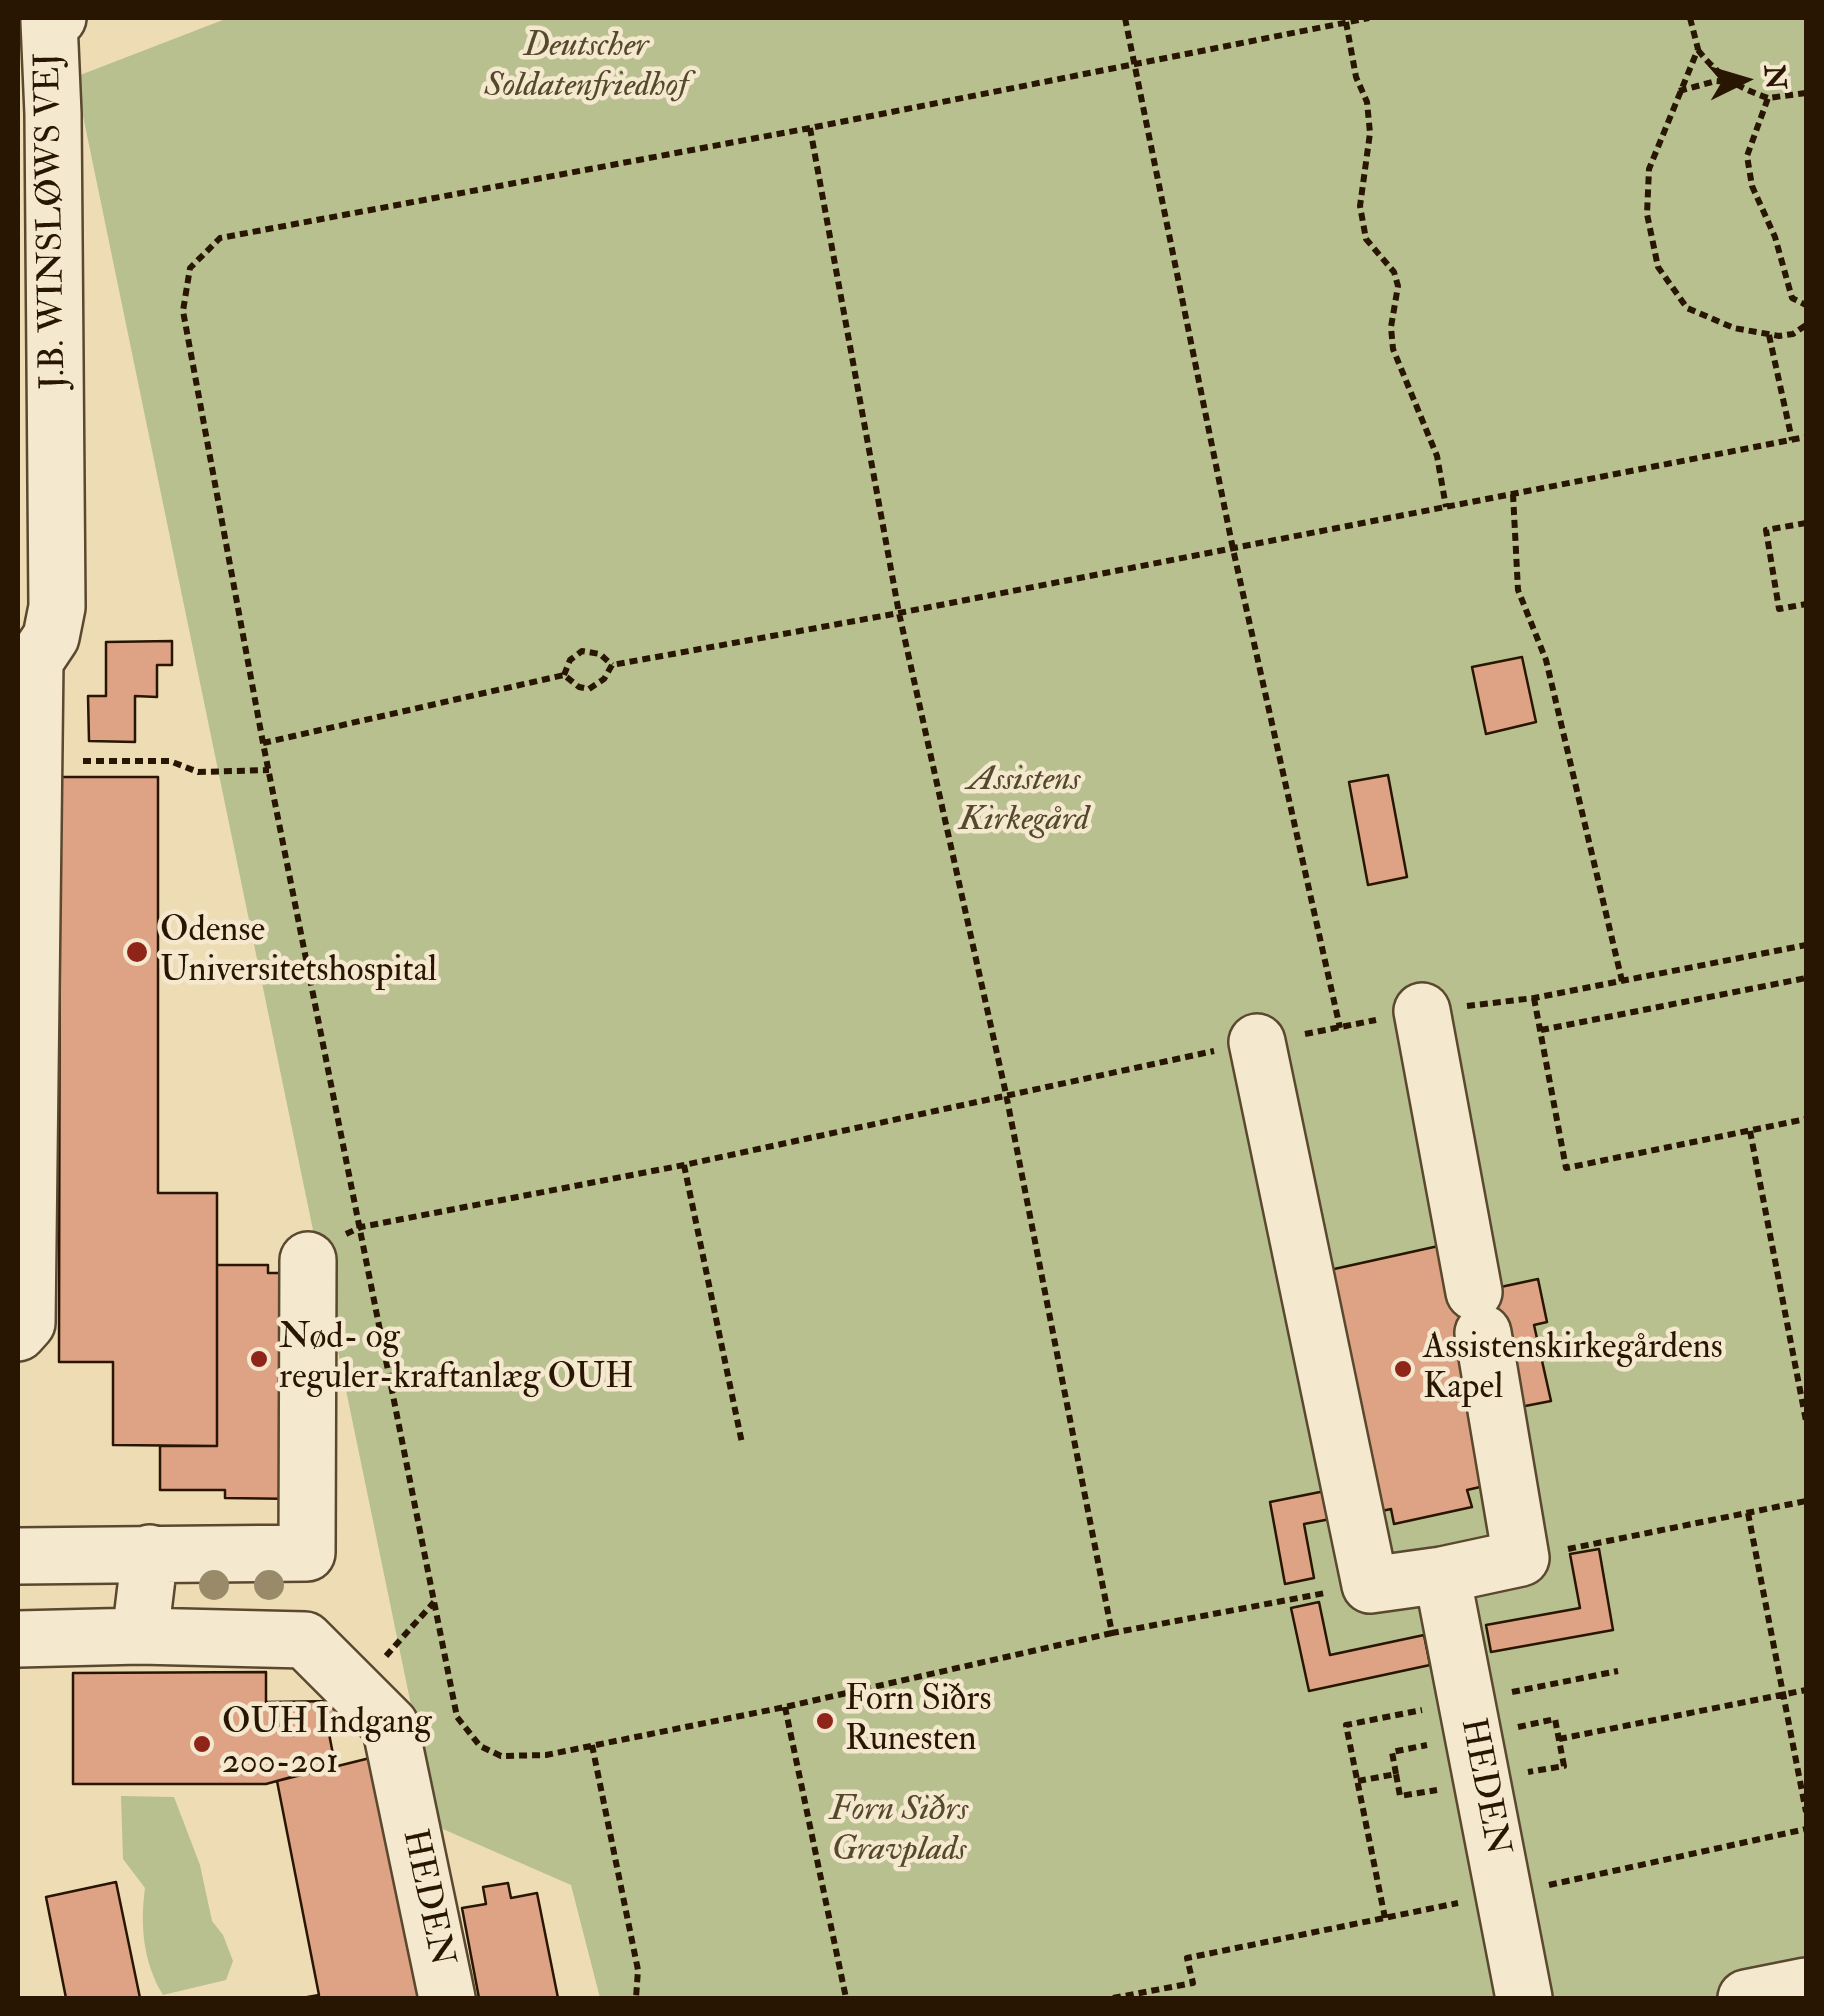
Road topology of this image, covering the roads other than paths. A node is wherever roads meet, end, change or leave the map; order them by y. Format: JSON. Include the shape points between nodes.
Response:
{"nodes":[{"id":1,"x":58,"y":18,"type":"edge"},
{"id":2,"x":37,"y":431,"type":"edge"},
{"id":3,"x":26,"y":661,"type":"edge"},
{"id":4,"x":1422,"y":1011,"type":"road end"},
{"id":5,"x":1257,"y":1042,"type":"road end"},
{"id":6,"x":308,"y":1260,"type":"road end"},
{"id":7,"x":18,"y":1332,"type":"edge"},
{"id":8,"x":150,"y":1553,"type":"junction"},
{"id":9,"x":18,"y":1556,"type":"edge"},
{"id":10,"x":1442,"y":1575,"type":"junction"},
{"id":11,"x":140,"y":1636,"type":"junction"},
{"id":12,"x":18,"y":1640,"type":"edge"},
{"id":13,"x":1806,"y":1986,"type":"edge"},
{"id":14,"x":447,"y":1998,"type":"edge"},
{"id":15,"x":1524,"y":1998,"type":"edge"},
{"id":16,"x":1746,"y":1998,"type":"edge"}],
"edges":[{"from":1,"to":2,"type":"street","name":"J.B. WINSLØWS VEJ","via":[[49,21],[54,114]]},
{"from":2,"to":3,"type":"street","name":"J.B. WINSLØWS VEJ","via":[[57,607],[52,637]]},
{"from":3,"to":7,"type":"street","via":[[27,1323]]},
{"from":4,"to":10,"type":"street","via":[[1521,1558]]},
{"from":5,"to":10,"type":"street","via":[[1370,1585]]},
{"from":6,"to":8,"type":"street","via":[[307,1553]]},
{"from":8,"to":9,"type":"street"},
{"from":8,"to":11,"type":"street"},
{"from":10,"to":15,"type":"street","name":"HEDEN"},
{"from":11,"to":12,"type":"street","name":"HEDEN"},
{"from":11,"to":14,"type":"street","name":"HEDEN","via":[[305,1640],[390,1725]]},
{"from":13,"to":16,"type":"street"}]}
